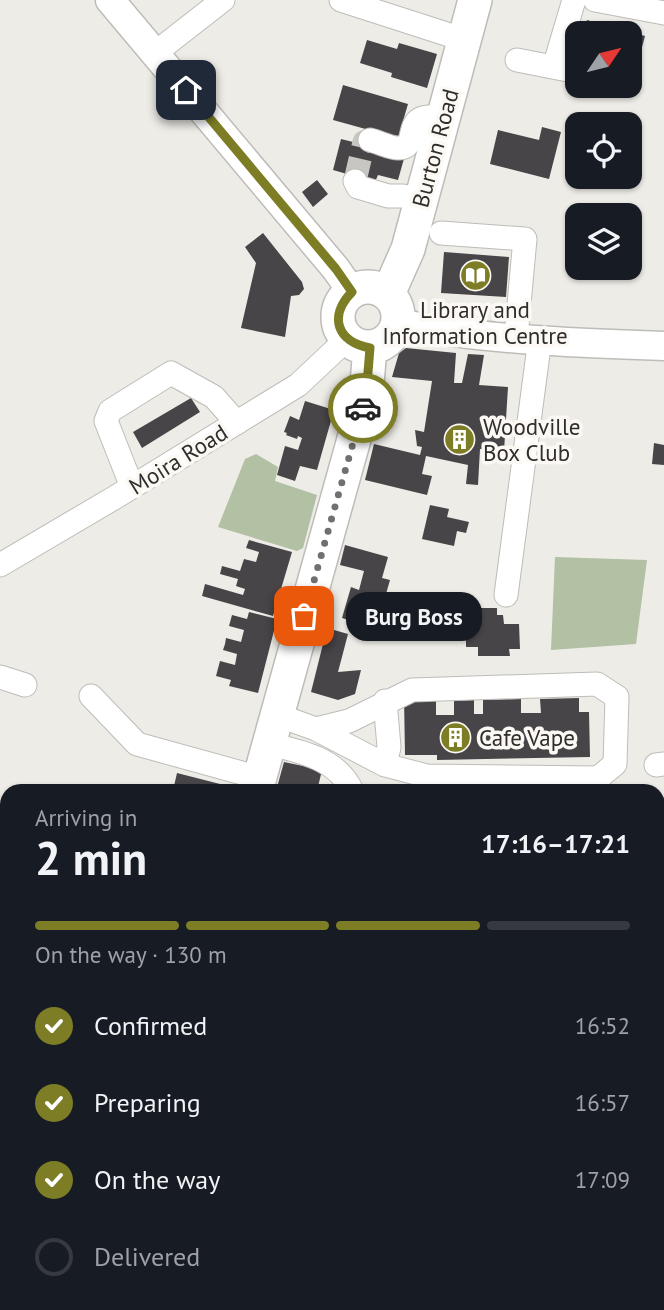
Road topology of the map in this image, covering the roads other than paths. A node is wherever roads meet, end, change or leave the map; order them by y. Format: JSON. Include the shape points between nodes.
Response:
{"nodes":[{"id":1,"x":110,"y":0,"type":"edge"},
{"id":2,"x":223,"y":0,"type":"edge"},
{"id":3,"x":341,"y":0,"type":"edge"},
{"id":4,"x":475,"y":0,"type":"edge"},
{"id":5,"x":574,"y":0,"type":"edge"},
{"id":6,"x":596,"y":0,"type":"edge"},
{"id":7,"x":654,"y":8,"type":"edge"},
{"id":8,"x":465,"y":40,"type":"junction"},
{"id":9,"x":155,"y":53,"type":"junction"},
{"id":10,"x":517,"y":60,"type":"dead end"},
{"id":11,"x":554,"y":67,"type":"junction"},
{"id":12,"x":565,"y":69,"type":"edge"},
{"id":13,"x":443,"y":118,"type":"junction"},
{"id":14,"x":370,"y":140,"type":"dead end"},
{"id":15,"x":355,"y":181,"type":"dead end"},
{"id":16,"x":421,"y":200,"type":"junction"},
{"id":17,"x":441,"y":233,"type":"dead end"},
{"id":18,"x":352,"y":292,"type":"junction"},
{"id":19,"x":393,"y":308,"type":"junction"},
{"id":20,"x":528,"y":338,"type":"junction"},
{"id":21,"x":358,"y":343,"type":"junction"},
{"id":22,"x":664,"y":346,"type":"edge"},
{"id":23,"x":237,"y":423,"type":"junction"},
{"id":24,"x":132,"y":488,"type":"junction"},
{"id":25,"x":0,"y":565,"type":"edge"},
{"id":26,"x":506,"y":595,"type":"dead end"},
{"id":27,"x":0,"y":677,"type":"edge"},
{"id":28,"x":25,"y":685,"type":"dead end"},
{"id":29,"x":91,"y":696,"type":"dead end"},
{"id":30,"x":385,"y":701,"type":"junction"},
{"id":31,"x":273,"y":729,"type":"junction"},
{"id":32,"x":316,"y":729,"type":"junction"},
{"id":33,"x":385,"y":765,"type":"junction"},
{"id":34,"x":255,"y":784,"type":"edge"},
{"id":35,"x":258,"y":784,"type":"edge"},
{"id":36,"x":349,"y":784,"type":"edge"}],
"edges":[{"from":1,"to":9,"type":"main road"},
{"from":2,"to":9,"type":"street"},
{"from":3,"to":8,"type":"street"},
{"from":4,"to":8,"type":"highway","name":"Burton Road"},
{"from":5,"to":11,"type":"street"},
{"from":6,"to":7,"type":"street"},
{"from":8,"to":13,"type":"highway","name":"Burton Road"},
{"from":9,"to":18,"type":"main road"},
{"from":10,"to":11,"type":"street"},
{"from":11,"to":12,"type":"street"},
{"from":13,"to":14,"type":"street","via":[[421,117],[405,147]]},
{"from":13,"to":16,"type":"highway","name":"Burton Road"},
{"from":15,"to":16,"type":"street","via":[[358,187],[388,196]]},
{"from":16,"to":19,"type":"highway","name":"Burton Road"},
{"from":17,"to":20,"type":"street","via":[[525,239]]},
{"from":18,"to":19,"type":"highway","via":[[376,288]]},
{"from":18,"to":21,"type":"highway","via":[[343,300],[338,319],[340,329]]},
{"from":19,"to":20,"type":"main road","via":[[436,330]]},
{"from":19,"to":21,"type":"highway","via":[[392,335],[385,343]]},
{"from":20,"to":22,"type":"main road"},
{"from":20,"to":26,"type":"street"},
{"from":21,"to":23,"type":"street","name":"Moira Road"},
{"from":21,"to":31,"type":"highway","via":[[366,396]]},
{"from":23,"to":24,"type":"street","name":"Moira Road"},
{"from":23,"to":24,"type":"street","via":[[214,397],[171,373],[110,411],[106,421]]},
{"from":24,"to":25,"type":"street","name":"Moira Road"},
{"from":27,"to":28,"type":"street"},
{"from":29,"to":34,"type":"street","via":[[138,744]]},
{"from":30,"to":32,"type":"street","via":[[349,721]]},
{"from":30,"to":33,"type":"street"},
{"from":30,"to":33,"type":"street","via":[[412,690],[597,684],[617,697],[615,764],[598,778],[427,776]]},
{"from":31,"to":32,"type":"street"},
{"from":31,"to":35,"type":"highway"},
{"from":31,"to":36,"type":"street"},
{"from":32,"to":33,"type":"street"}]}
